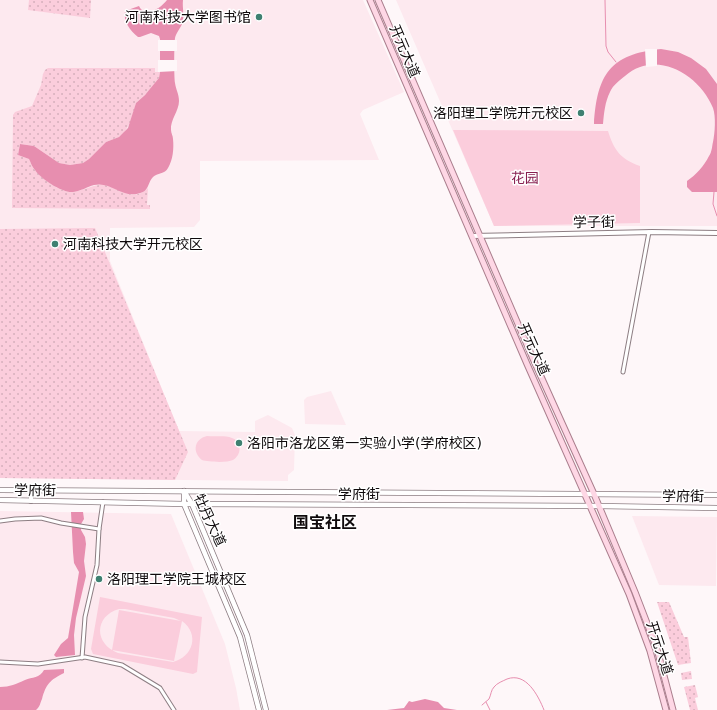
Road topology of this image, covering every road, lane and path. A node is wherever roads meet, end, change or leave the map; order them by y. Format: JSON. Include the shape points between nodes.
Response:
{"nodes":[{"id":1,"x":370,"y":0,"type":"edge"},
{"id":2,"x":378,"y":0,"type":"edge"},
{"id":3,"x":649,"y":233,"type":"junction"},
{"id":4,"x":717,"y":233,"type":"edge"},
{"id":5,"x":480,"y":236,"type":"junction"},
{"id":6,"x":472,"y":237,"type":"junction"},
{"id":7,"x":623,"y":372,"type":"dead end"},
{"id":8,"x":0,"y":490,"type":"edge"},
{"id":9,"x":31,"y":490,"type":"junction"},
{"id":10,"x":184,"y":491,"type":"junction"},
{"id":11,"x":585,"y":493,"type":"junction"},
{"id":12,"x":594,"y":494,"type":"junction"},
{"id":13,"x":717,"y":495,"type":"edge"},
{"id":14,"x":0,"y":500,"type":"edge"},
{"id":15,"x":31,"y":500,"type":"junction"},
{"id":16,"x":103,"y":502,"type":"junction"},
{"id":17,"x":184,"y":504,"type":"junction"},
{"id":18,"x":192,"y":504,"type":"junction"},
{"id":19,"x":590,"y":506,"type":"junction"},
{"id":20,"x":599,"y":506,"type":"junction"},
{"id":21,"x":717,"y":508,"type":"edge"},
{"id":22,"x":0,"y":521,"type":"edge"},
{"id":23,"x":99,"y":529,"type":"junction"},
{"id":24,"x":82,"y":658,"type":"junction"},
{"id":25,"x":0,"y":662,"type":"edge"},
{"id":26,"x":174,"y":710,"type":"edge"},
{"id":27,"x":259,"y":710,"type":"edge"},
{"id":28,"x":266,"y":710,"type":"edge"},
{"id":29,"x":666,"y":710,"type":"edge"},
{"id":30,"x":673,"y":710,"type":"edge"}],
"edges":[{"from":1,"to":6,"type":"main road","name":"开元大道"},
{"from":2,"to":5,"type":"main road","name":"开元大道"},
{"from":3,"to":4,"type":"street","name":"学子街"},
{"from":3,"to":5,"type":"street","name":"学子街"},
{"from":3,"to":7,"type":"street"},
{"from":5,"to":6,"type":"street","name":"学子街"},
{"from":5,"to":12,"type":"main road","name":"开元大道"},
{"from":6,"to":11,"type":"main road","name":"开元大道"},
{"from":8,"to":9,"type":"main road","name":"学府街"},
{"from":9,"to":10,"type":"main road","name":"学府街"},
{"from":9,"to":15,"type":"street"},
{"from":10,"to":11,"type":"main road","name":"学府街"},
{"from":10,"to":17,"type":"main road","name":"牡丹大道"},
{"from":10,"to":18,"type":"main road","name":"牡丹大道"},
{"from":11,"to":12,"type":"main road","name":"学府街"},
{"from":11,"to":19,"type":"main road","name":"开元大道"},
{"from":12,"to":13,"type":"main road","name":"学府街"},
{"from":12,"to":20,"type":"main road","name":"开元大道"},
{"from":14,"to":15,"type":"main road","name":"学府街"},
{"from":15,"to":16,"type":"main road","name":"学府街"},
{"from":16,"to":17,"type":"main road","name":"学府街"},
{"from":16,"to":23,"type":"street"},
{"from":17,"to":18,"type":"main road","name":"学府街"},
{"from":17,"to":27,"type":"main road","name":"牡丹大道","via":[[240,637]]},
{"from":18,"to":19,"type":"main road","name":"学府街"},
{"from":18,"to":28,"type":"main road","name":"牡丹大道","via":[[247,635]]},
{"from":19,"to":20,"type":"main road","name":"学府街"},
{"from":19,"to":29,"type":"main road","name":"开元大道","via":[[648,644]]},
{"from":20,"to":21,"type":"main road","name":"学府街"},
{"from":20,"to":30,"type":"main road","name":"开元大道","via":[[657,649]]},
{"from":22,"to":23,"type":"street","via":[[41,518]]},
{"from":23,"to":24,"type":"street","via":[[97,565],[85,617]]},
{"from":24,"to":25,"type":"street","via":[[38,664]]},
{"from":24,"to":26,"type":"street","via":[[122,665],[160,688]]}]}
